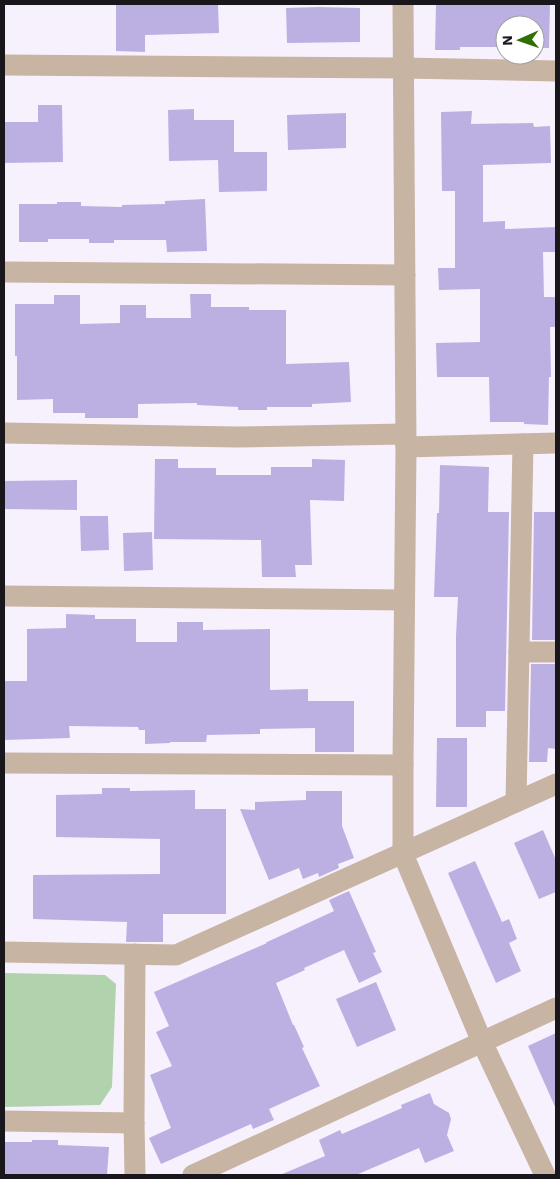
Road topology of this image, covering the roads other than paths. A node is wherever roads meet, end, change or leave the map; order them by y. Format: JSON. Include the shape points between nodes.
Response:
{"nodes":[{"id":1,"x":403,"y":4,"type":"edge"},
{"id":2,"x":4,"y":65,"type":"edge"},
{"id":3,"x":403,"y":68,"type":"junction"},
{"id":4,"x":556,"y":70,"type":"edge"},
{"id":5,"x":4,"y":272,"type":"edge"},
{"id":6,"x":405,"y":275,"type":"junction"},
{"id":7,"x":4,"y":433,"type":"edge"},
{"id":8,"x":556,"y":443,"type":"edge"},
{"id":9,"x":523,"y":444,"type":"junction"},
{"id":10,"x":406,"y":447,"type":"junction"},
{"id":11,"x":4,"y":596,"type":"edge"},
{"id":12,"x":404,"y":600,"type":"junction"},
{"id":13,"x":519,"y":652,"type":"junction"},
{"id":14,"x":556,"y":652,"type":"edge"},
{"id":15,"x":4,"y":763,"type":"edge"},
{"id":16,"x":403,"y":765,"type":"junction"},
{"id":17,"x":556,"y":784,"type":"edge"},
{"id":18,"x":516,"y":802,"type":"junction"},
{"id":19,"x":403,"y":854,"type":"junction"},
{"id":20,"x":4,"y":952,"type":"edge"},
{"id":21,"x":135,"y":954,"type":"junction"},
{"id":22,"x":556,"y":1008,"type":"edge"},
{"id":23,"x":482,"y":1042,"type":"junction"},
{"id":24,"x":4,"y":1121,"type":"edge"},
{"id":25,"x":134,"y":1123,"type":"junction"},
{"id":26,"x":135,"y":1175,"type":"edge"},
{"id":27,"x":193,"y":1175,"type":"edge"},
{"id":28,"x":546,"y":1175,"type":"edge"}],
"edges":[{"from":1,"to":3,"type":"street"},
{"from":2,"to":3,"type":"street"},
{"from":3,"to":4,"type":"street"},
{"from":3,"to":6,"type":"street"},
{"from":5,"to":6,"type":"street"},
{"from":6,"to":10,"type":"street"},
{"from":7,"to":10,"type":"street","via":[[237,438],[404,434]]},
{"from":8,"to":9,"type":"street"},
{"from":9,"to":10,"type":"street"},
{"from":9,"to":13,"type":"street"},
{"from":10,"to":12,"type":"street"},
{"from":11,"to":12,"type":"street"},
{"from":12,"to":16,"type":"street"},
{"from":13,"to":14,"type":"street"},
{"from":13,"to":18,"type":"street"},
{"from":15,"to":16,"type":"street"},
{"from":16,"to":19,"type":"street"},
{"from":17,"to":18,"type":"street"},
{"from":18,"to":19,"type":"street"},
{"from":19,"to":21,"type":"street","via":[[176,955]]},
{"from":19,"to":23,"type":"street"},
{"from":20,"to":21,"type":"street"},
{"from":21,"to":25,"type":"street"},
{"from":22,"to":23,"type":"street"},
{"from":23,"to":27,"type":"street"},
{"from":23,"to":28,"type":"street"},
{"from":24,"to":25,"type":"street"},
{"from":25,"to":26,"type":"street"}]}
